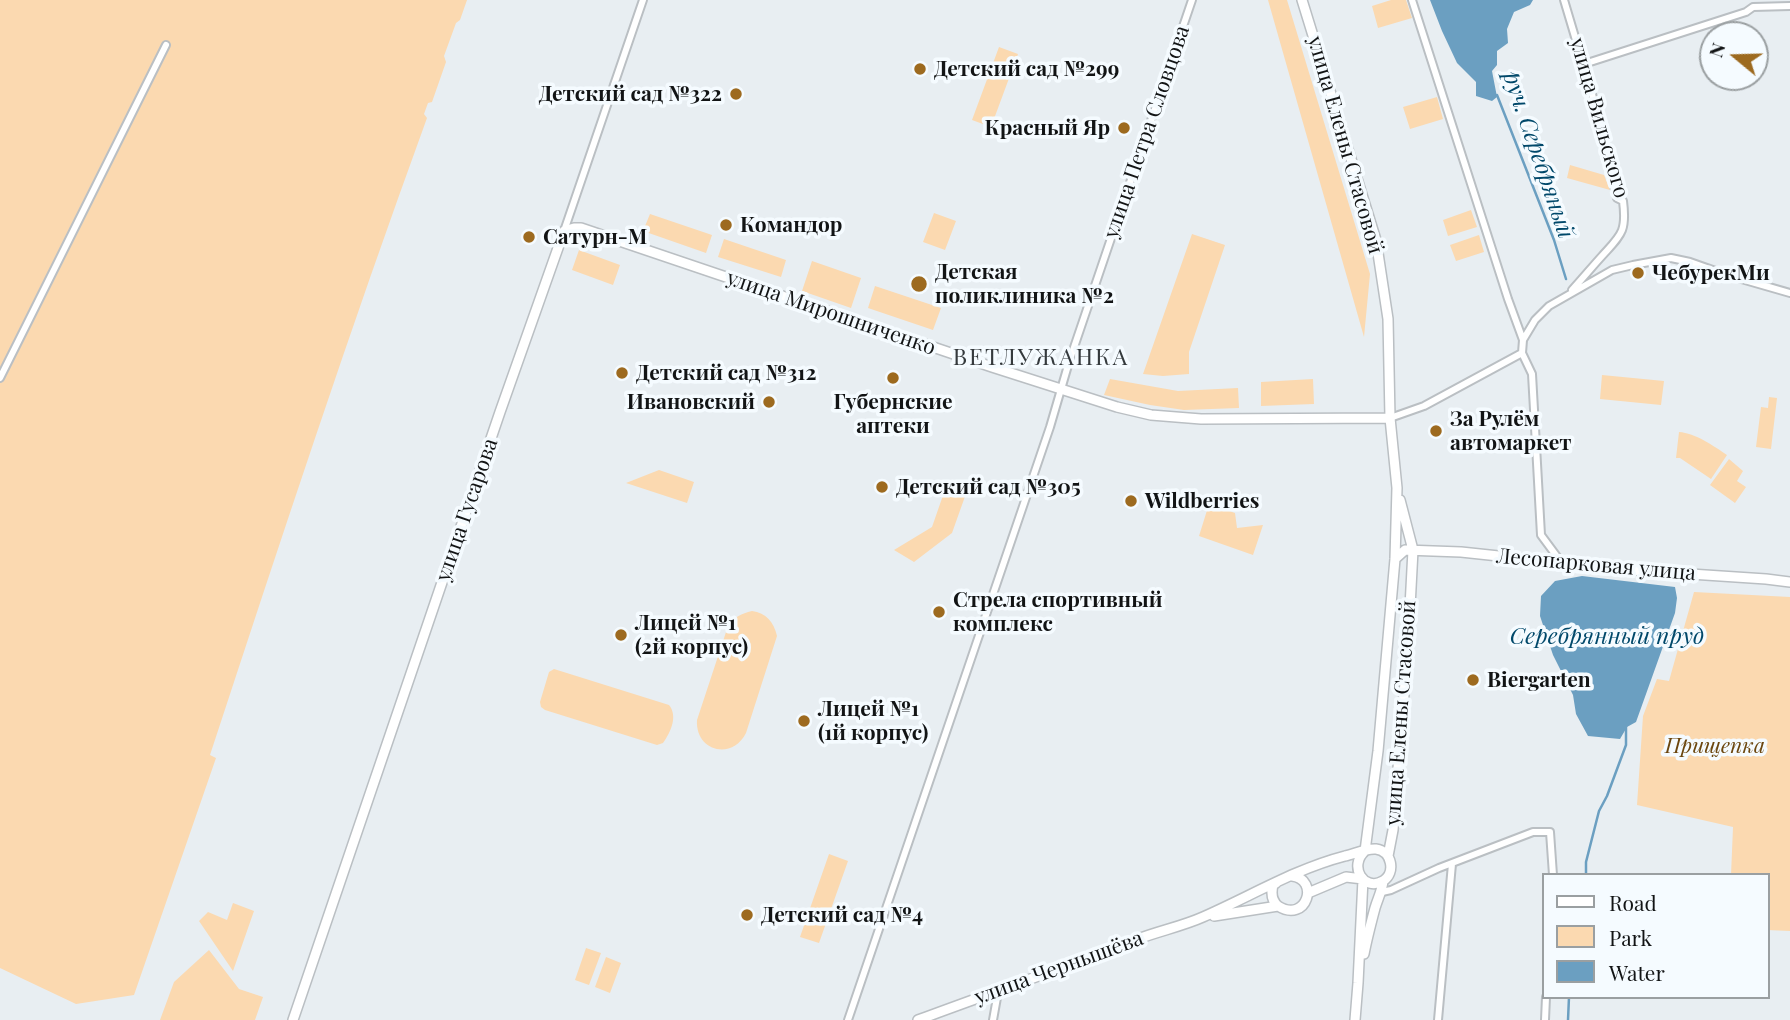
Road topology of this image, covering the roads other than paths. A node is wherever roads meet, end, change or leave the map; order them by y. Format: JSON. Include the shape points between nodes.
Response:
{"nodes":[{"id":1,"x":643,"y":0,"type":"edge"},
{"id":2,"x":1192,"y":0,"type":"edge"},
{"id":3,"x":1302,"y":0,"type":"edge"},
{"id":4,"x":1412,"y":0,"type":"edge"},
{"id":5,"x":1564,"y":0,"type":"edge"},
{"id":6,"x":1790,"y":6,"type":"edge"},
{"id":7,"x":166,"y":45,"type":"dead end"},
{"id":8,"x":1584,"y":64,"type":"junction"},
{"id":9,"x":564,"y":231,"type":"junction"},
{"id":10,"x":1569,"y":293,"type":"junction"},
{"id":11,"x":1790,"y":293,"type":"edge"},
{"id":12,"x":1523,"y":340,"type":"junction"},
{"id":13,"x":1522,"y":353,"type":"junction"},
{"id":14,"x":0,"y":378,"type":"edge"},
{"id":15,"x":1062,"y":390,"type":"junction"},
{"id":16,"x":1390,"y":418,"type":"junction"},
{"id":17,"x":1397,"y":488,"type":"junction"},
{"id":18,"x":1413,"y":550,"type":"junction"},
{"id":19,"x":1395,"y":559,"type":"junction"},
{"id":20,"x":1561,"y":562,"type":"junction"},
{"id":21,"x":1790,"y":580,"type":"edge"},
{"id":22,"x":1365,"y":851,"type":"junction"},
{"id":23,"x":1388,"y":856,"type":"junction"},
{"id":24,"x":1452,"y":864,"type":"junction"},
{"id":25,"x":1553,"y":873,"type":"edge"},
{"id":26,"x":1283,"y":878,"type":"junction"},
{"id":27,"x":1363,"y":879,"type":"junction"},
{"id":28,"x":1383,"y":881,"type":"junction"},
{"id":29,"x":1382,"y":892,"type":"junction"},
{"id":30,"x":1308,"y":893,"type":"junction"},
{"id":31,"x":1278,"y":906,"type":"junction"},
{"id":32,"x":1202,"y":918,"type":"junction"},
{"id":33,"x":1359,"y":983,"type":"junction"},
{"id":34,"x":998,"y":992,"type":"junction"},
{"id":35,"x":1546,"y":999,"type":"edge"},
{"id":36,"x":293,"y":1020,"type":"edge"},
{"id":37,"x":848,"y":1020,"type":"edge"},
{"id":38,"x":918,"y":1020,"type":"edge"},
{"id":39,"x":993,"y":1020,"type":"edge"},
{"id":40,"x":1355,"y":1020,"type":"edge"},
{"id":41,"x":1438,"y":1020,"type":"edge"},
{"id":42,"x":1545,"y":1020,"type":"edge"}],
"edges":[{"from":1,"to":9,"type":"street","name":"улица Гусарова"},
{"from":2,"to":15,"type":"street","name":"улица Петра Словцова"},
{"from":3,"to":16,"type":"street","name":"улица Елены Стасовой","via":[[1376,240],[1388,320]]},
{"from":4,"to":12,"type":"street"},
{"from":5,"to":8,"type":"street","name":"улица Вильского"},
{"from":6,"to":8,"type":"street","via":[[1753,7]]},
{"from":7,"to":14,"type":"street"},
{"from":8,"to":10,"type":"street","name":"улица Вильского","via":[[1625,217],[1620,236]]},
{"from":9,"to":15,"type":"street","name":"улица Мирошниченко","via":[[581,228]]},
{"from":9,"to":36,"type":"street","name":"улица Гусарова"},
{"from":10,"to":11,"type":"street","via":[[1612,270],[1671,258]]},
{"from":10,"to":12,"type":"street","via":[[1535,320]]},
{"from":12,"to":13,"type":"street"},
{"from":13,"to":16,"type":"street","via":[[1424,406]]},
{"from":13,"to":20,"type":"street","via":[[1532,374],[1541,535]]},
{"from":15,"to":16,"type":"street","name":"улица Мирошниченко","via":[[1151,415]]},
{"from":15,"to":37,"type":"street","name":"улица Петра Словцова"},
{"from":16,"to":17,"type":"street","name":"улица Елены Стасовой"},
{"from":17,"to":18,"type":"street","name":"улица Елены Стасовой"},
{"from":17,"to":19,"type":"street","name":"улица Елены Стасовой"},
{"from":18,"to":19,"type":"street","via":[[1405,550]]},
{"from":18,"to":20,"type":"street","name":"Лесопарковая улица"},
{"from":18,"to":23,"type":"street","name":"улица Елены Стасовой","via":[[1407,669]]},
{"from":19,"to":22,"type":"street","name":"улица Елены Стасовой"},
{"from":20,"to":21,"type":"street","name":"Лесопарковая улица"},
{"from":22,"to":23,"type":"street","via":[[1380,850]]},
{"from":22,"to":26,"type":"street","name":"улица Чернышёва"},
{"from":22,"to":27,"type":"street","via":[[1357,864]]},
{"from":23,"to":28,"type":"street","via":[[1390,872]]},
{"from":24,"to":25,"type":"street","via":[[1533,832],[1550,832]]},
{"from":24,"to":29,"type":"street"},
{"from":24,"to":41,"type":"street"},
{"from":26,"to":30,"type":"street","via":[[1299,877]]},
{"from":26,"to":31,"type":"street","via":[[1272,888]]},
{"from":26,"to":32,"type":"street","name":"улица Чернышёва"},
{"from":27,"to":28,"type":"street"},
{"from":27,"to":30,"type":"street","name":"улица Чернышёва","via":[[1346,877]]},
{"from":27,"to":33,"type":"street"},
{"from":28,"to":29,"type":"street"},
{"from":29,"to":33,"type":"street"},
{"from":30,"to":31,"type":"street","name":"улица Чернышёва","via":[[1297,910]]},
{"from":31,"to":32,"type":"street","name":"улица Чернышёва"},
{"from":32,"to":34,"type":"street","name":"улица Чернышёва"},
{"from":33,"to":40,"type":"street"},
{"from":34,"to":38,"type":"street","name":"улица Чернышёва"},
{"from":34,"to":39,"type":"street"},
{"from":35,"to":42,"type":"street"}]}
